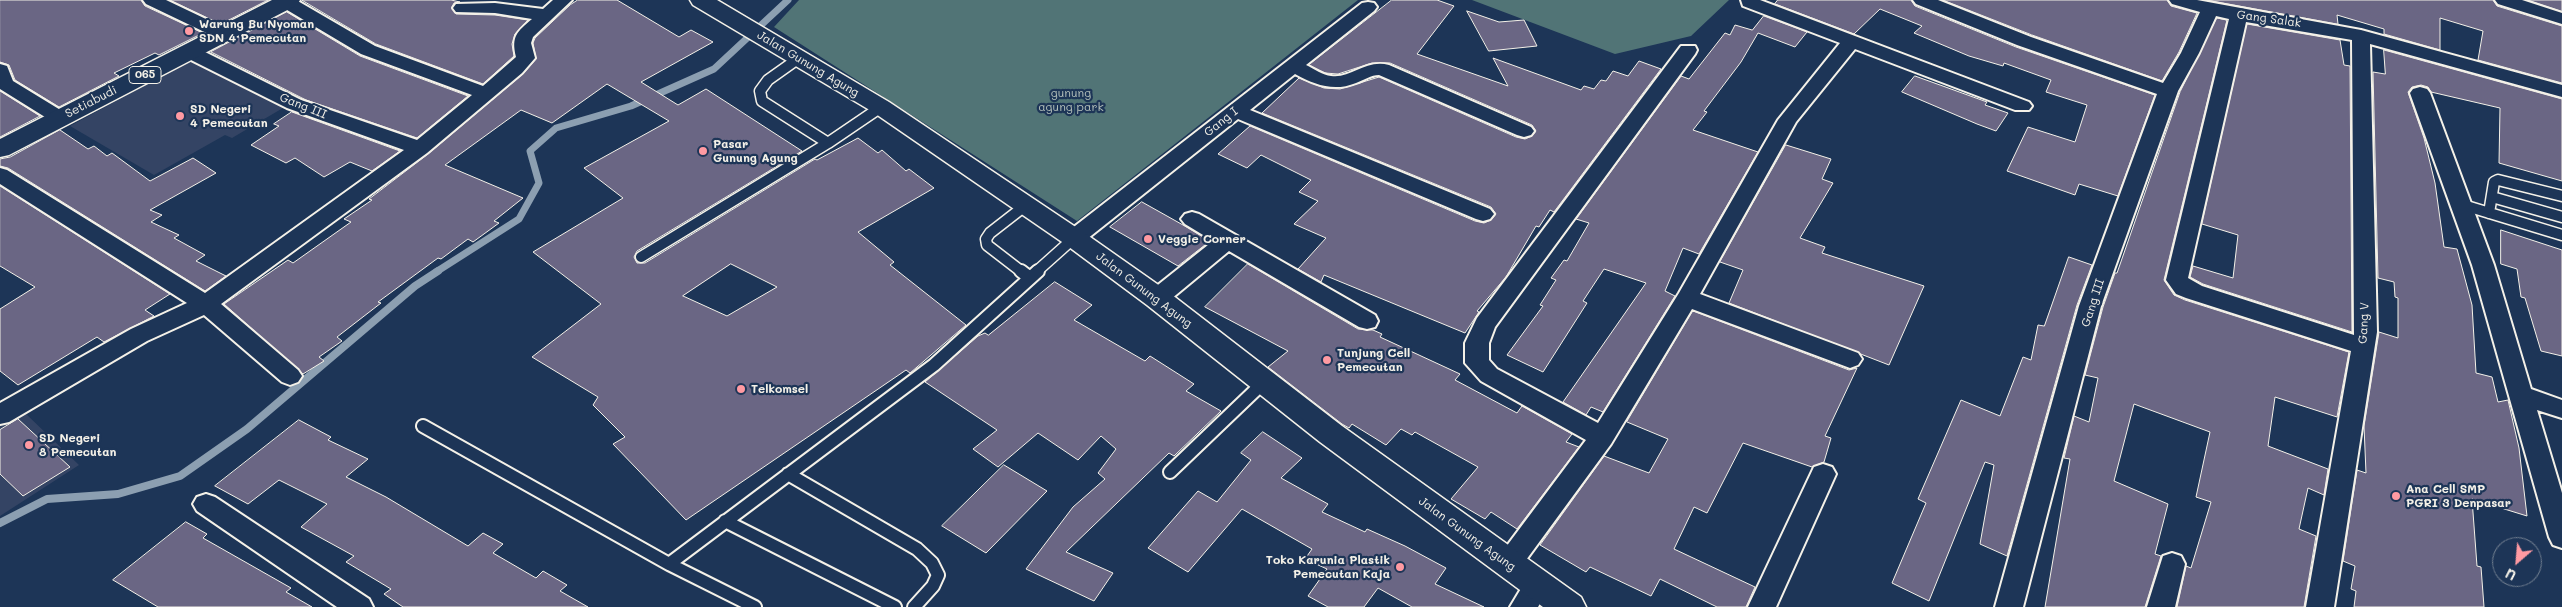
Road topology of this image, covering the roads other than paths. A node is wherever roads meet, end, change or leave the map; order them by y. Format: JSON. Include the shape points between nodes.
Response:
{"nodes":[{"id":1,"x":152,"y":0,"type":"edge"},
{"id":2,"x":286,"y":0,"type":"edge"},
{"id":3,"x":563,"y":0,"type":"edge"},
{"id":4,"x":701,"y":0,"type":"edge"},
{"id":5,"x":1922,"y":0,"type":"edge"},
{"id":6,"x":2178,"y":0,"type":"edge"},
{"id":7,"x":2504,"y":0,"type":"edge"},
{"id":8,"x":1749,"y":2,"type":"dead end"},
{"id":9,"x":1368,"y":7,"type":"dead end"},
{"id":10,"x":462,"y":8,"type":"dead end"},
{"id":11,"x":2210,"y":11,"type":"junction"},
{"id":12,"x":2239,"y":14,"type":"junction"},
{"id":13,"x":546,"y":15,"type":"junction"},
{"id":14,"x":2562,"y":19,"type":"edge"},
{"id":15,"x":223,"y":34,"type":"junction"},
{"id":16,"x":2361,"y":36,"type":"junction"},
{"id":17,"x":1852,"y":40,"type":"junction"},
{"id":18,"x":1688,"y":50,"type":"dead end"},
{"id":19,"x":190,"y":52,"type":"junction"},
{"id":20,"x":799,"y":58,"type":"junction"},
{"id":21,"x":1293,"y":66,"type":"junction"},
{"id":22,"x":0,"y":70,"type":"edge"},
{"id":23,"x":2168,"y":91,"type":"junction"},
{"id":24,"x":2562,"y":91,"type":"edge"},
{"id":25,"x":485,"y":93,"type":"junction"},
{"id":26,"x":2420,"y":94,"type":"dead end"},
{"id":27,"x":2022,"y":106,"type":"dead end"},
{"id":28,"x":881,"y":107,"type":"junction"},
{"id":29,"x":1235,"y":111,"type":"junction"},
{"id":30,"x":60,"y":118,"type":"junction"},
{"id":31,"x":1524,"y":131,"type":"dead end"},
{"id":32,"x":828,"y":143,"type":"junction"},
{"id":33,"x":420,"y":148,"type":"junction"},
{"id":34,"x":0,"y":149,"type":"edge"},
{"id":35,"x":0,"y":175,"type":"edge"},
{"id":36,"x":2562,"y":196,"type":"edge"},
{"id":37,"x":2492,"y":197,"type":"junction"},
{"id":38,"x":2460,"y":204,"type":"junction"},
{"id":39,"x":1026,"y":206,"type":"junction"},
{"id":40,"x":2489,"y":213,"type":"junction"},
{"id":41,"x":1483,"y":214,"type":"dead end"},
{"id":42,"x":2562,"y":218,"type":"edge"},
{"id":43,"x":1192,"y":219,"type":"dead end"},
{"id":44,"x":2562,"y":235,"type":"edge"},
{"id":45,"x":1074,"y":238,"type":"junction"},
{"id":46,"x":1227,"y":241,"type":"junction"},
{"id":47,"x":641,"y":257,"type":"dead end"},
{"id":48,"x":1030,"y":278,"type":"junction"},
{"id":49,"x":1157,"y":298,"type":"junction"},
{"id":50,"x":1688,"y":298,"type":"junction"},
{"id":51,"x":206,"y":304,"type":"junction"},
{"id":52,"x":1367,"y":321,"type":"dead end"},
{"id":53,"x":2363,"y":346,"type":"junction"},
{"id":54,"x":1850,"y":359,"type":"dead end"},
{"id":55,"x":290,"y":376,"type":"dead end"},
{"id":56,"x":1263,"y":383,"type":"junction"},
{"id":57,"x":2520,"y":395,"type":"junction"},
{"id":58,"x":2562,"y":409,"type":"edge"},
{"id":59,"x":0,"y":415,"type":"edge"},
{"id":60,"x":423,"y":426,"type":"dead end"},
{"id":61,"x":1602,"y":437,"type":"junction"},
{"id":62,"x":1170,"y":472,"type":"dead end"},
{"id":63,"x":788,"y":474,"type":"junction"},
{"id":64,"x":1822,"y":474,"type":"dead end"},
{"id":65,"x":206,"y":504,"type":"dead end"},
{"id":66,"x":725,"y":521,"type":"junction"},
{"id":67,"x":2562,"y":534,"type":"edge"},
{"id":68,"x":1509,"y":563,"type":"junction"},
{"id":69,"x":669,"y":564,"type":"junction"},
{"id":70,"x":2172,"y":564,"type":"dead end"},
{"id":71,"x":1531,"y":596,"type":"edge"},
{"id":72,"x":360,"y":607,"type":"edge"},
{"id":73,"x":755,"y":607,"type":"edge"},
{"id":74,"x":895,"y":607,"type":"edge"},
{"id":75,"x":914,"y":607,"type":"edge"},
{"id":76,"x":1569,"y":607,"type":"edge"},
{"id":77,"x":1762,"y":607,"type":"edge"},
{"id":78,"x":2009,"y":607,"type":"edge"},
{"id":79,"x":2162,"y":607,"type":"edge"},
{"id":80,"x":2320,"y":607,"type":"edge"}],
"edges":[{"from":1,"to":15,"type":"street"},
{"from":2,"to":15,"type":"main road","name":"Setiabudi","number":"065"},
{"from":2,"to":25,"type":"street","via":[[309,17],[368,50]]},
{"from":3,"to":13,"type":"street"},
{"from":4,"to":20,"type":"main road","name":"Jalan Gunung Agung"},
{"from":5,"to":23,"type":"street","via":[[2024,41]]},
{"from":6,"to":11,"type":"street","name":"Gang Salak"},
{"from":7,"to":14,"type":"street"},
{"from":8,"to":17,"type":"street"},
{"from":9,"to":21,"type":"street","name":"Gang I"},
{"from":10,"to":13,"type":"street","via":[[495,8]]},
{"from":11,"to":12,"type":"street","name":"Gang Salak"},
{"from":11,"to":23,"type":"street","name":"Gang III"},
{"from":12,"to":16,"type":"street","name":"Gang Salak"},
{"from":12,"to":53,"type":"street","via":[[2177,280],[2194,292]]},
{"from":13,"to":25,"type":"street","via":[[525,35],[522,43],[526,58]]},
{"from":15,"to":19,"type":"main road","name":"Setiabudi","number":"065"},
{"from":16,"to":24,"type":"street","name":"Gang Salak"},
{"from":16,"to":53,"type":"street","name":"Gang V","via":[[2366,332]]},
{"from":17,"to":27,"type":"street"},
{"from":17,"to":50,"type":"street","via":[[1788,120]]},
{"from":18,"to":61,"type":"street","via":[[1486,324],[1477,343],[1477,363],[1488,375]]},
{"from":19,"to":30,"type":"main road","name":"Setiabudi","number":"065"},
{"from":19,"to":33,"type":"street","name":"Gang III","via":[[294,104]]},
{"from":20,"to":28,"type":"main road","name":"Jalan Gunung Agung"},
{"from":20,"to":32,"type":"lane","via":[[768,80],[760,91],[762,101]]},
{"from":21,"to":29,"type":"street","name":"Gang I"},
{"from":21,"to":31,"type":"street","via":[[1327,81],[1338,82],[1368,69],[1382,69]]},
{"from":22,"to":30,"type":"street","via":[[5,84]]},
{"from":23,"to":78,"type":"street","name":"Gang III","via":[[2090,306]]},
{"from":25,"to":33,"type":"street"},
{"from":26,"to":38,"type":"street"},
{"from":28,"to":32,"type":"lane"},
{"from":28,"to":39,"type":"main road","name":"Jalan Gunung Agung"},
{"from":29,"to":41,"type":"street"},
{"from":29,"to":45,"type":"street","name":"Gang I"},
{"from":30,"to":34,"type":"main road","name":"Setiabudi","number":"065"},
{"from":32,"to":47,"type":"lane"},
{"from":33,"to":51,"type":"street"},
{"from":35,"to":51,"type":"street","via":[[166,282]]},
{"from":36,"to":37,"type":"lane","via":[[2498,180],[2494,182]]},
{"from":37,"to":40,"type":"lane"},
{"from":37,"to":42,"type":"lane"},
{"from":38,"to":40,"type":"lane"},
{"from":38,"to":57,"type":"street","via":[[2482,265]]},
{"from":39,"to":45,"type":"main road","name":"Jalan Gunung Agung"},
{"from":39,"to":48,"type":"lane","via":[[990,233],[986,240],[987,245]]},
{"from":40,"to":44,"type":"lane"},
{"from":43,"to":46,"type":"street"},
{"from":45,"to":48,"type":"lane"},
{"from":45,"to":49,"type":"main road","name":"Jalan Gunung Agung"},
{"from":46,"to":49,"type":"street"},
{"from":46,"to":52,"type":"street"},
{"from":48,"to":63,"type":"lane","via":[[934,365]]},
{"from":49,"to":56,"type":"main road","name":"Jalan Gunung Agung"},
{"from":50,"to":54,"type":"street"},
{"from":50,"to":61,"type":"street"},
{"from":51,"to":55,"type":"street"},
{"from":51,"to":59,"type":"street","via":[[139,335]]},
{"from":53,"to":80,"type":"street","name":"Gang V"},
{"from":56,"to":62,"type":"lane"},
{"from":56,"to":68,"type":"main road","name":"Jalan Gunung Agung"},
{"from":57,"to":58,"type":"street"},
{"from":57,"to":67,"type":"street"},
{"from":60,"to":69,"type":"lane"},
{"from":61,"to":68,"type":"street"},
{"from":63,"to":66,"type":"lane"},
{"from":63,"to":75,"type":"lane","via":[[916,549],[932,563],[938,575],[933,586]]},
{"from":64,"to":77,"type":"street"},
{"from":65,"to":72,"type":"street"},
{"from":66,"to":69,"type":"lane"},
{"from":66,"to":74,"type":"lane"},
{"from":68,"to":71,"type":"main road","name":"Jalan Gunung Agung"},
{"from":69,"to":73,"type":"lane"},
{"from":70,"to":79,"type":"street"},
{"from":71,"to":76,"type":"main road","name":"Jalan Gunung Agung"}]}
